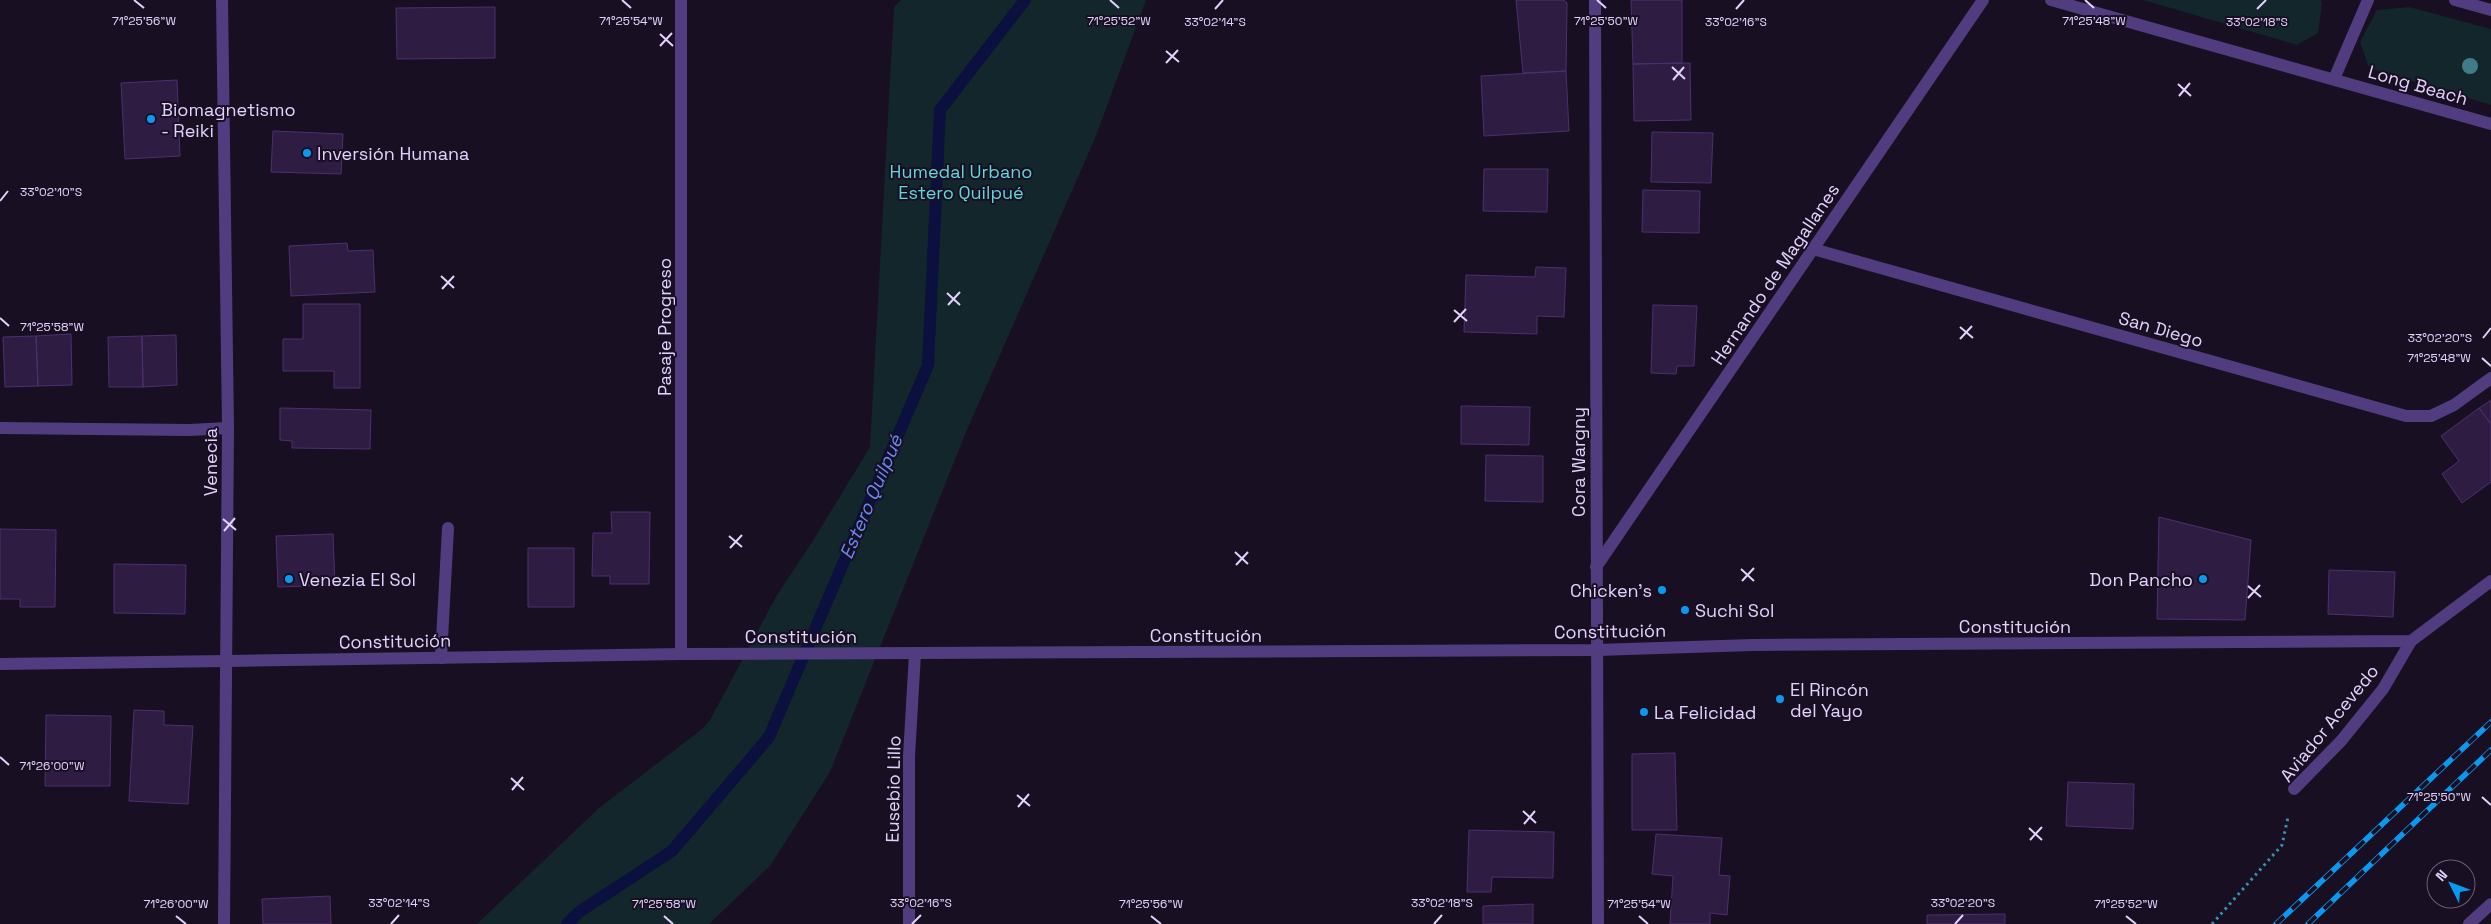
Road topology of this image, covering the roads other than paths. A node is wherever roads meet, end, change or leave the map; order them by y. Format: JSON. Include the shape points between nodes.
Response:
{"nodes":[{"id":1,"x":222,"y":0,"type":"edge"},
{"id":2,"x":681,"y":0,"type":"edge"},
{"id":3,"x":1595,"y":0,"type":"edge"},
{"id":4,"x":1982,"y":0,"type":"edge"},
{"id":5,"x":2051,"y":0,"type":"edge"},
{"id":6,"x":2368,"y":0,"type":"edge"},
{"id":7,"x":2455,"y":0,"type":"edge"},
{"id":8,"x":2491,"y":10,"type":"edge"},
{"id":9,"x":2334,"y":78,"type":"junction"},
{"id":10,"x":2491,"y":124,"type":"edge"},
{"id":11,"x":1813,"y":249,"type":"junction"},
{"id":12,"x":2491,"y":378,"type":"edge"},
{"id":13,"x":0,"y":428,"type":"edge"},
{"id":14,"x":228,"y":428,"type":"junction"},
{"id":15,"x":448,"y":528,"type":"dead end"},
{"id":16,"x":1596,"y":567,"type":"junction"},
{"id":17,"x":2491,"y":581,"type":"edge"},
{"id":18,"x":2411,"y":641,"type":"junction"},
{"id":19,"x":1597,"y":650,"type":"junction"},
{"id":20,"x":681,"y":654,"type":"junction"},
{"id":21,"x":914,"y":654,"type":"junction"},
{"id":22,"x":441,"y":658,"type":"junction"},
{"id":23,"x":227,"y":661,"type":"junction"},
{"id":24,"x":0,"y":664,"type":"edge"},
{"id":25,"x":2294,"y":790,"type":"road end"},
{"id":26,"x":2491,"y":904,"type":"edge"},
{"id":27,"x":224,"y":924,"type":"edge"},
{"id":28,"x":909,"y":924,"type":"edge"},
{"id":29,"x":1598,"y":924,"type":"edge"},
{"id":30,"x":2469,"y":924,"type":"edge"}],
"edges":[{"from":1,"to":14,"type":"street","name":"Venecia"},
{"from":2,"to":20,"type":"street","name":"Pasaje Progreso"},
{"from":3,"to":16,"type":"street","name":"Cora Wargny"},
{"from":4,"to":11,"type":"street","name":"Hernando de Magallanes"},
{"from":5,"to":9,"type":"street","name":"Long Beach"},
{"from":6,"to":9,"type":"street"},
{"from":7,"to":8,"type":"street"},
{"from":9,"to":10,"type":"street","name":"Long Beach"},
{"from":11,"to":12,"type":"street","name":"San Diego","via":[[2406,416],[2431,416],[2454,405]]},
{"from":11,"to":16,"type":"street","name":"Hernando de Magallanes"},
{"from":13,"to":14,"type":"street"},
{"from":14,"to":23,"type":"street","name":"Venecia"},
{"from":15,"to":22,"type":"street"},
{"from":16,"to":19,"type":"street","name":"Cora Wargny"},
{"from":17,"to":18,"type":"street"},
{"from":18,"to":19,"type":"street","name":"Constitución","via":[[1752,645]]},
{"from":18,"to":25,"type":"street","name":"Aviador Acevedo","via":[[2384,689]]},
{"from":19,"to":21,"type":"street","name":"Constitución"},
{"from":19,"to":29,"type":"street","name":"Cora Wargny"},
{"from":20,"to":21,"type":"street","name":"Constitución"},
{"from":20,"to":22,"type":"street","name":"Constitución"},
{"from":21,"to":28,"type":"street","name":"Eusebio Lillo","via":[[909,756]]},
{"from":22,"to":23,"type":"street","name":"Constitución"},
{"from":23,"to":24,"type":"street","name":"Constitución"},
{"from":23,"to":27,"type":"street","name":"Venecia"},
{"from":26,"to":30,"type":"street"}]}
